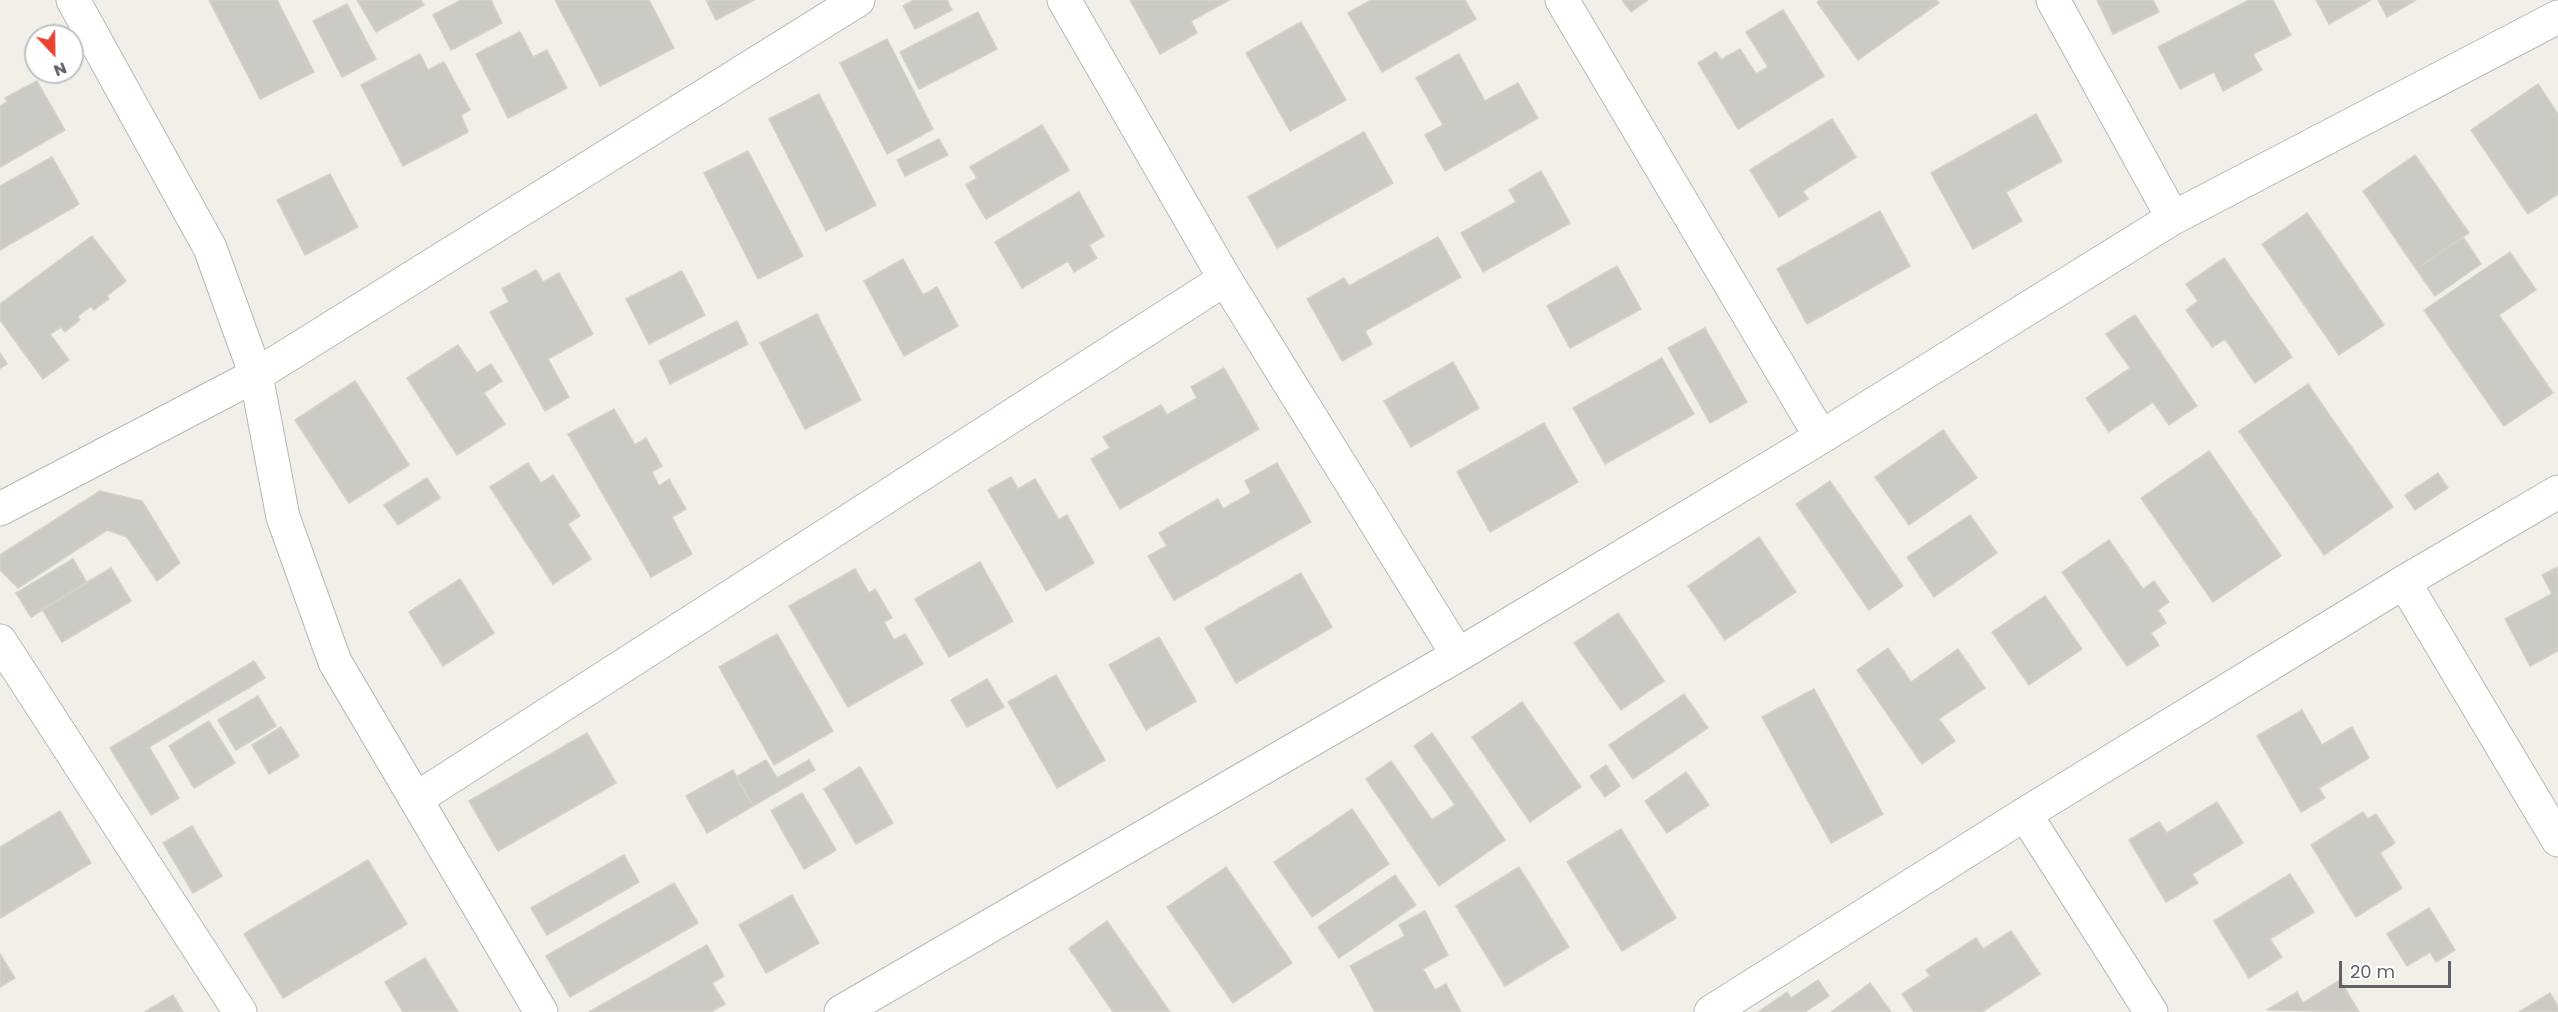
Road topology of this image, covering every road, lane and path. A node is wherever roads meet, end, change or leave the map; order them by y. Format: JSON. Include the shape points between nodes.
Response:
{"nodes":[{"id":1,"x":73,"y":0,"type":"edge"},
{"id":2,"x":858,"y":0,"type":"edge"},
{"id":3,"x":1064,"y":0,"type":"edge"},
{"id":4,"x":1562,"y":0,"type":"edge"},
{"id":5,"x":2053,"y":0,"type":"edge"},
{"id":6,"x":2558,"y":17,"type":"edge"},
{"id":7,"x":2173,"y":218,"type":"junction"},
{"id":8,"x":1225,"y":279,"type":"junction"},
{"id":9,"x":256,"y":375,"type":"junction"},
{"id":10,"x":1821,"y":437,"type":"junction"},
{"id":11,"x":2558,"y":492,"type":"edge"},
{"id":12,"x":0,"y":509,"type":"edge"},
{"id":13,"x":2404,"y":582,"type":"junction"},
{"id":14,"x":0,"y":641,"type":"edge"},
{"id":15,"x":1458,"y":655,"type":"junction"},
{"id":16,"x":416,"y":799,"type":"junction"},
{"id":17,"x":2025,"y":814,"type":"junction"},
{"id":18,"x":2558,"y":840,"type":"edge"},
{"id":19,"x":240,"y":1012,"type":"edge"},
{"id":20,"x":541,"y":1012,"type":"edge"},
{"id":21,"x":841,"y":1012,"type":"edge"},
{"id":22,"x":1712,"y":1012,"type":"edge"},
{"id":23,"x":2151,"y":1012,"type":"edge"}],
"edges":[{"from":1,"to":9,"type":"street","via":[[210,248]]},
{"from":2,"to":9,"type":"street"},
{"from":3,"to":8,"type":"street"},
{"from":4,"to":10,"type":"street"},
{"from":5,"to":7,"type":"street"},
{"from":6,"to":7,"type":"street"},
{"from":7,"to":10,"type":"street"},
{"from":8,"to":15,"type":"street"},
{"from":8,"to":16,"type":"street"},
{"from":9,"to":12,"type":"street"},
{"from":9,"to":16,"type":"street","via":[[283,517],[334,662]]},
{"from":10,"to":15,"type":"street"},
{"from":11,"to":13,"type":"street"},
{"from":13,"to":17,"type":"street"},
{"from":13,"to":18,"type":"street"},
{"from":14,"to":19,"type":"street"},
{"from":15,"to":21,"type":"street"},
{"from":16,"to":20,"type":"street"},
{"from":17,"to":22,"type":"street"},
{"from":17,"to":23,"type":"street"}]}
